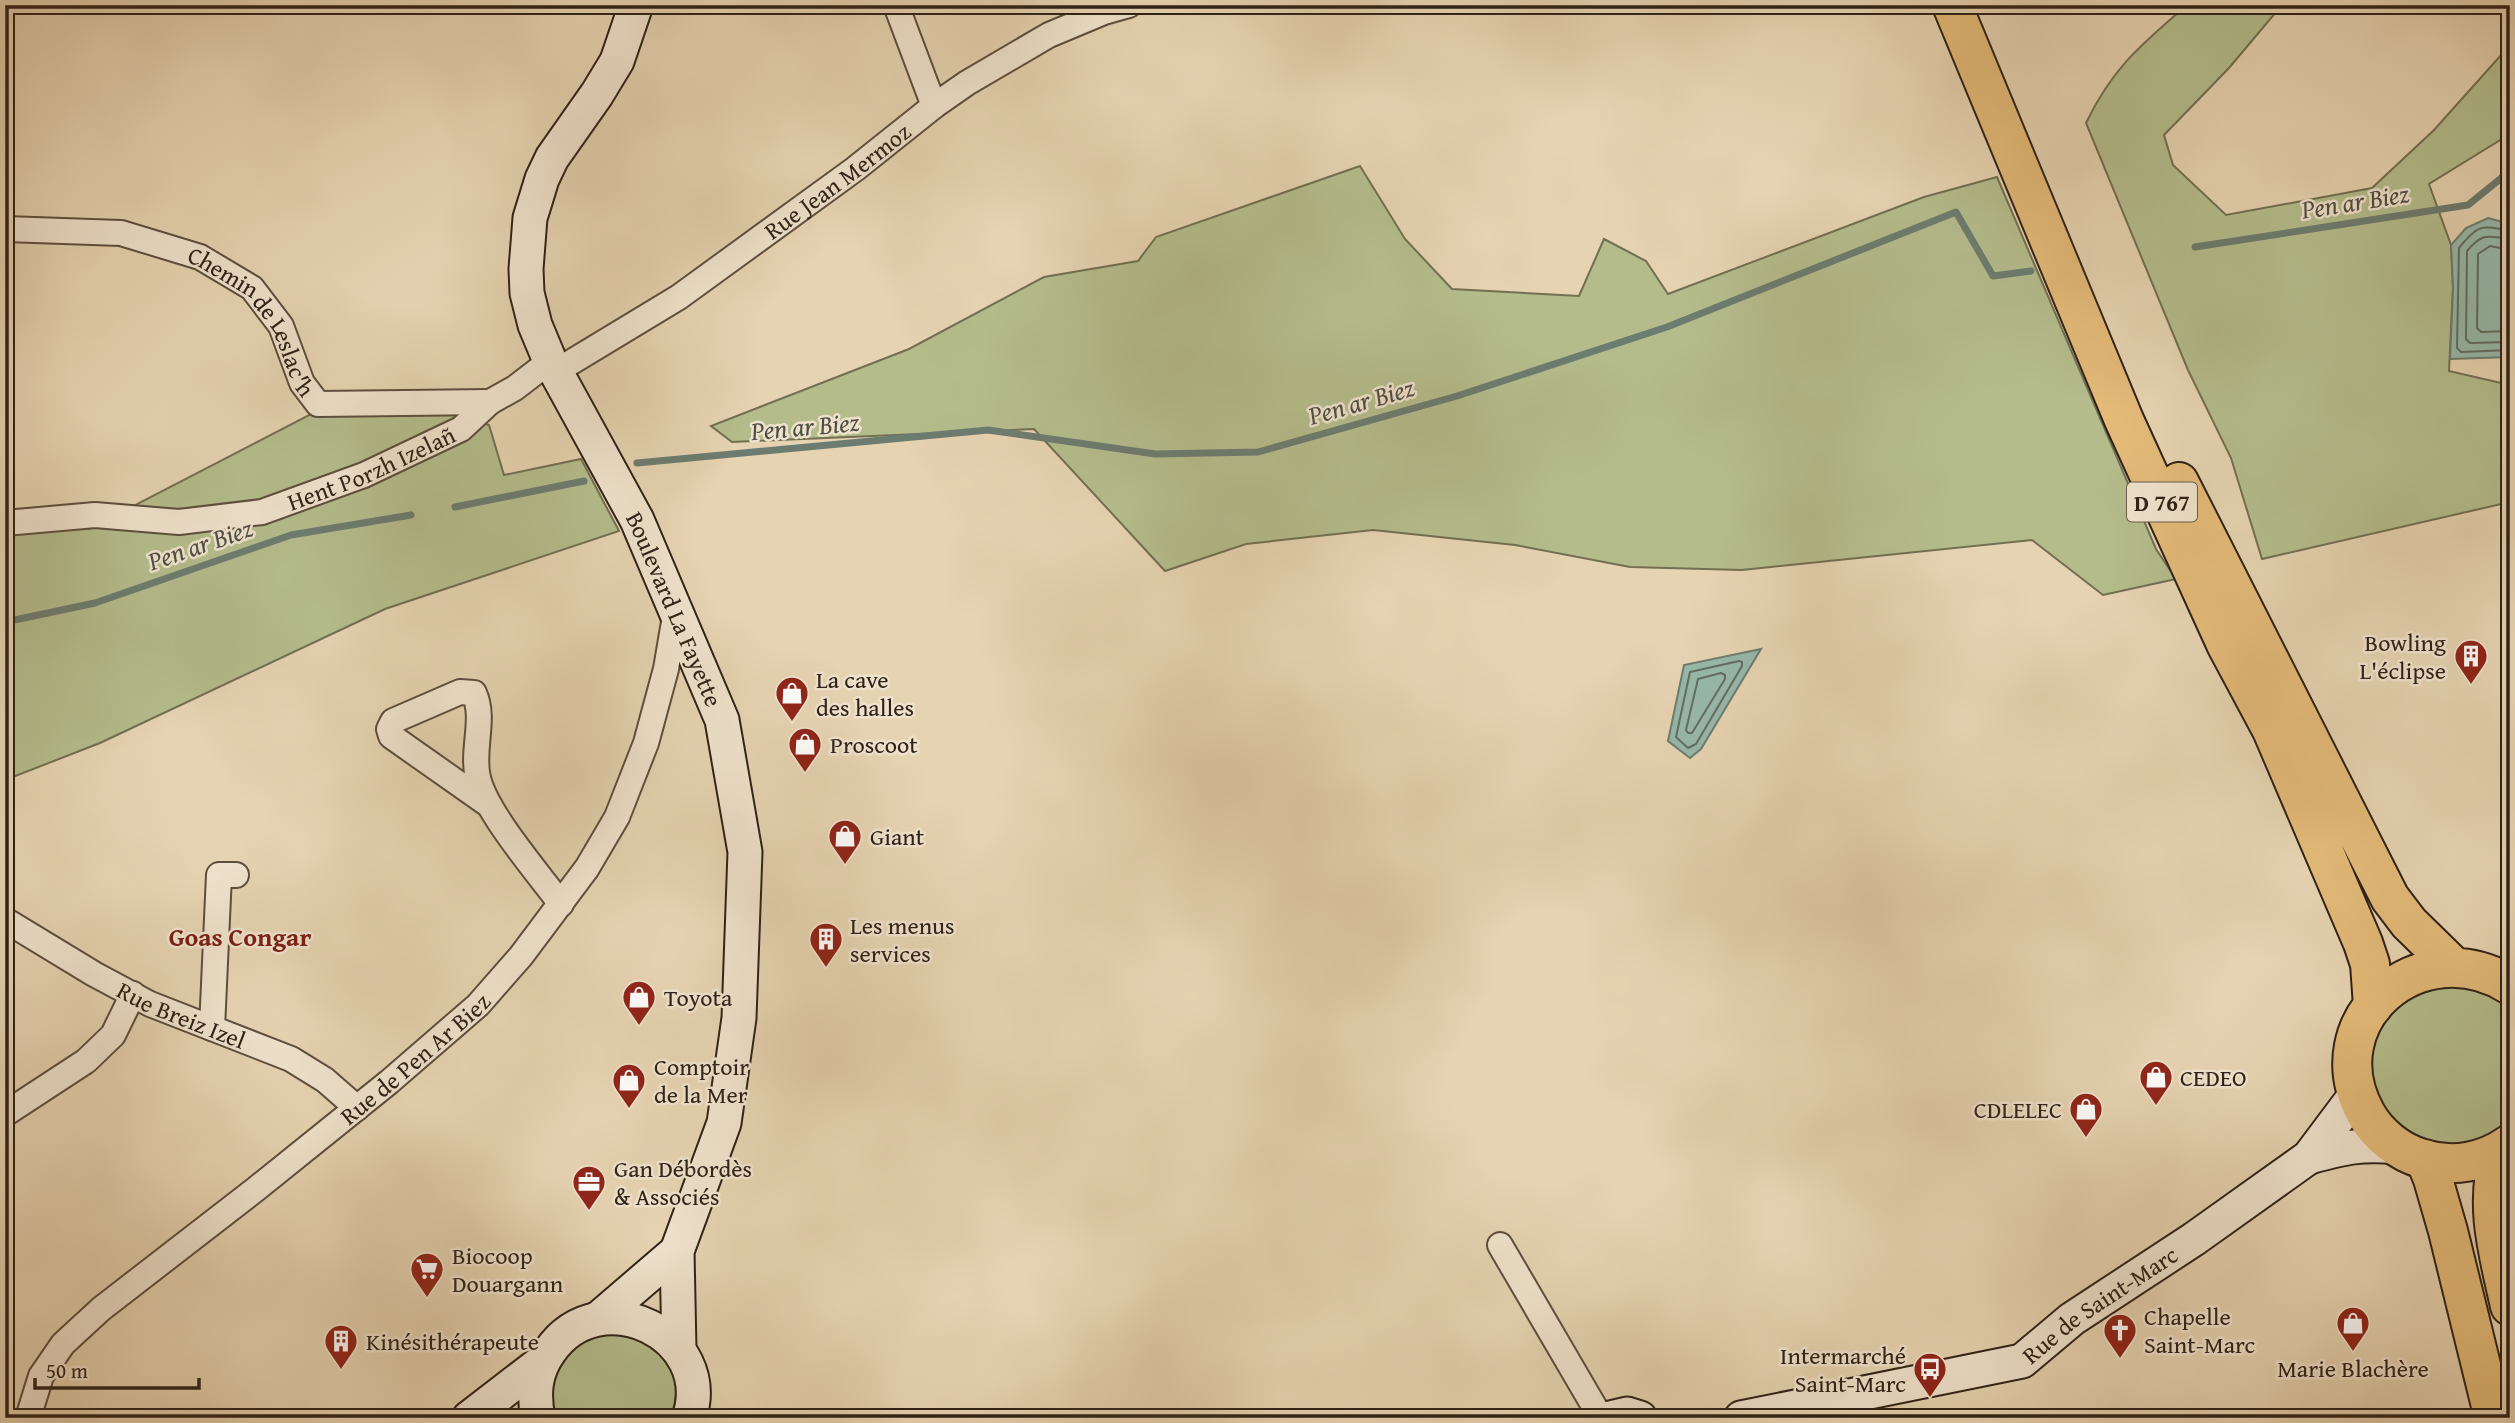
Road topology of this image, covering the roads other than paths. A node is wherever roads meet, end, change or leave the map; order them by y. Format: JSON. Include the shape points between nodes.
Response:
{"nodes":[{"id":1,"x":636,"y":5,"type":"edge"},
{"id":2,"x":896,"y":5,"type":"edge"},
{"id":3,"x":1129,"y":5,"type":"edge"},
{"id":4,"x":1951,"y":5,"type":"edge"},
{"id":5,"x":934,"y":106,"type":"junction"},
{"id":6,"x":5,"y":229,"type":"edge"},
{"id":7,"x":2047,"y":233,"type":"junction"},
{"id":8,"x":552,"y":367,"type":"junction"},
{"id":9,"x":490,"y":402,"type":"junction"},
{"id":10,"x":5,"y":523,"type":"edge"},
{"id":11,"x":676,"y":610,"type":"junction"},
{"id":12,"x":489,"y":805,"type":"junction"},
{"id":13,"x":236,"y":875,"type":"dead end"},
{"id":14,"x":561,"y":904,"type":"junction"},
{"id":15,"x":5,"y":920,"type":"edge"},
{"id":16,"x":2489,"y":973,"type":"edge"},
{"id":17,"x":133,"y":994,"type":"junction"},
{"id":18,"x":2373,"y":1006,"type":"junction"},
{"id":19,"x":212,"y":1028,"type":"junction"},
{"id":20,"x":2357,"y":1093,"type":"junction"},
{"id":21,"x":357,"y":1108,"type":"junction"},
{"id":22,"x":5,"y":1114,"type":"edge"},
{"id":23,"x":2505,"y":1147,"type":"edge"},
{"id":24,"x":2411,"y":1153,"type":"junction"},
{"id":25,"x":2309,"y":1157,"type":"junction"},
{"id":26,"x":1500,"y":1245,"type":"dead end"},
{"id":27,"x":677,"y":1251,"type":"junction"},
{"id":28,"x":2510,"y":1306,"type":"edge"},
{"id":29,"x":599,"y":1318,"type":"junction"},
{"id":30,"x":678,"y":1350,"type":"junction"},
{"id":31,"x":542,"y":1361,"type":"junction"},
{"id":32,"x":28,"y":1418,"type":"edge"},
{"id":33,"x":469,"y":1418,"type":"edge"},
{"id":34,"x":538,"y":1418,"type":"edge"},
{"id":35,"x":689,"y":1418,"type":"edge"},
{"id":36,"x":1601,"y":1418,"type":"edge"},
{"id":37,"x":1610,"y":1418,"type":"edge"},
{"id":38,"x":1640,"y":1418,"type":"edge"},
{"id":39,"x":1741,"y":1418,"type":"edge"},
{"id":40,"x":2494,"y":1418,"type":"edge"}],
"edges":[{"from":1,"to":8,"type":"main road","name":"Boulevard La Fayette","via":[[617,61],[552,158],[530,218],[527,293]]},
{"from":2,"to":5,"type":"street"},
{"from":3,"to":5,"type":"street","name":"Rue Jean Mermoz","via":[[1049,35]]},
{"from":4,"to":7,"type":"main road","number":"D 767"},
{"from":5,"to":8,"type":"street","name":"Rue Jean Mermoz","via":[[679,297]]},
{"from":6,"to":9,"type":"street","name":"Chemin de Leslac'h","via":[[121,233],[200,257],[252,288],[281,326],[302,383],[318,404]]},
{"from":7,"to":16,"type":"main road","number":"D 767","via":[[2168,459],[2390,898],[2409,923]]},
{"from":7,"to":18,"type":"main road","number":"D 767","via":[[2124,420],[2226,644],[2272,730],[2363,943],[2370,964]]},
{"from":8,"to":9,"type":"street","name":"Hent Porzh Izelañ"},
{"from":8,"to":11,"type":"main road","name":"Boulevard La Fayette","via":[[637,520]]},
{"from":9,"to":10,"type":"street","name":"Hent Porzh Izelañ","via":[[461,429],[364,475],[262,512],[179,522],[95,515]]},
{"from":11,"to":14,"type":"street","name":"Rue de Pen Ar Biez","via":[[660,694],[622,805]]},
{"from":11,"to":27,"type":"main road","name":"Boulevard La Fayette","via":[[722,720],[745,852],[739,1018],[724,1123]]},
{"from":12,"to":12,"type":"street","via":[[475,759],[480,706],[474,693],[460,692],[393,721],[391,736]]},
{"from":12,"to":14,"type":"street"},
{"from":13,"to":19,"type":"street","via":[[219,875]]},
{"from":14,"to":21,"type":"street","name":"Rue de Pen Ar Biez","via":[[478,1005]]},
{"from":15,"to":17,"type":"street","name":"Rue Breiz Izel"},
{"from":16,"to":18,"type":"main road","via":[[2426,970],[2392,986]]},
{"from":17,"to":19,"type":"street","name":"Rue Breiz Izel"},
{"from":17,"to":22,"type":"street","via":[[113,1035],[86,1061]]},
{"from":18,"to":20,"type":"main road","via":[[2354,1048]]},
{"from":19,"to":21,"type":"street","name":"Rue Breiz Izel","via":[[291,1059]]},
{"from":20,"to":24,"type":"main road","via":[[2373,1124]]},
{"from":20,"to":25,"type":"main road","name":"Rue de Saint-Marc"},
{"from":21,"to":32,"type":"street","name":"Rue de Pen Ar Biez","via":[[101,1309],[63,1345],[41,1376]]},
{"from":23,"to":24,"type":"main road","via":[[2469,1162],[2447,1163]]},
{"from":23,"to":28,"type":"main road","via":[[2492,1186],[2492,1212]]},
{"from":24,"to":25,"type":"main road","name":"Rue de Saint-Marc","via":[[2372,1144]]},
{"from":24,"to":40,"type":"main road","via":[[2433,1179]]},
{"from":25,"to":39,"type":"main road","name":"Rue de Saint-Marc","via":[[2072,1319],[2022,1361]]},
{"from":26,"to":36,"type":"street"},
{"from":27,"to":29,"type":"main road","name":"Boulevard La Fayette"},
{"from":27,"to":30,"type":"main road","name":"Boulevard La Fayette"},
{"from":29,"to":30,"type":"main road","via":[[643,1323],[663,1334]]},
{"from":29,"to":31,"type":"main road","via":[[571,1329]]},
{"from":30,"to":35,"type":"main road","via":[[690,1370]]},
{"from":31,"to":33,"type":"main road"},
{"from":31,"to":34,"type":"main road","via":[[536,1381]]},
{"from":37,"to":38,"type":"main road","via":[[1627,1414]]}]}
